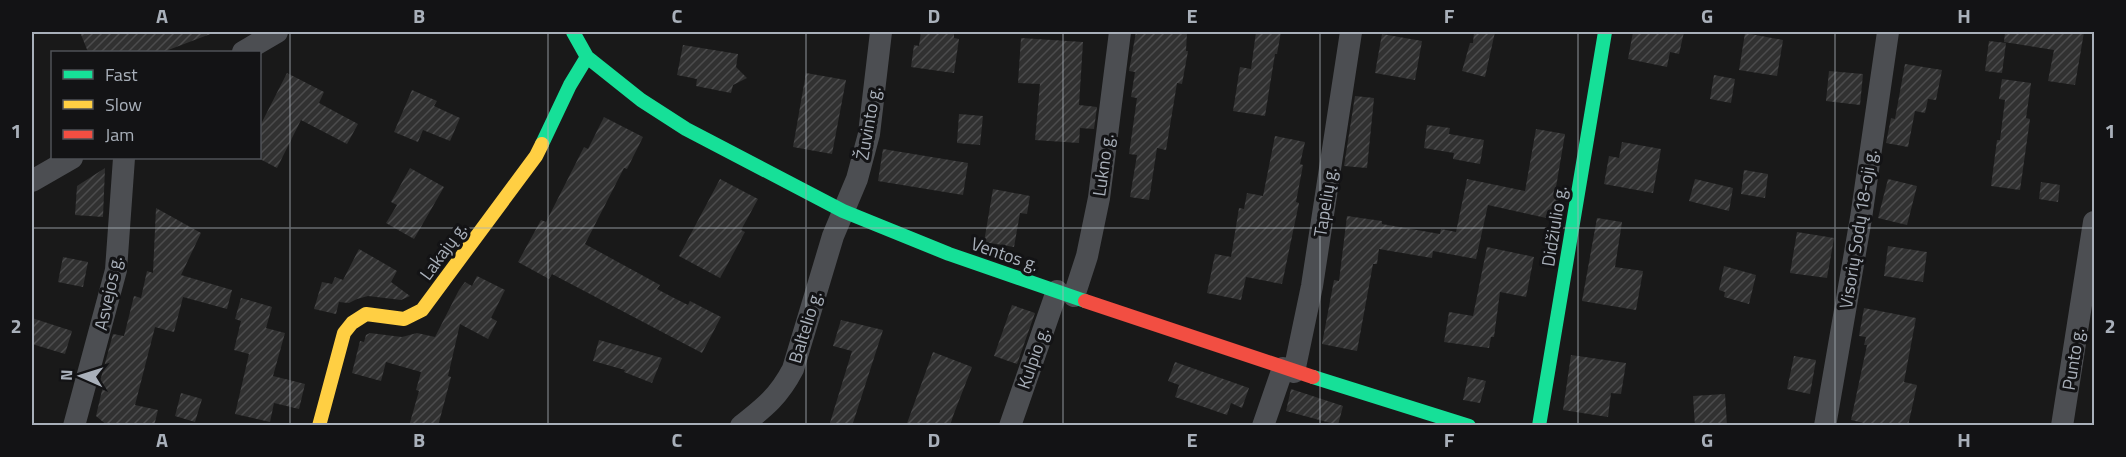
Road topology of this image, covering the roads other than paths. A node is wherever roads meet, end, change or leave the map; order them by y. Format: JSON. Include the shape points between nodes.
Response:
{"nodes":[{"id":1,"x":277,"y":32,"type":"edge"},
{"id":2,"x":573,"y":32,"type":"edge"},
{"id":3,"x":881,"y":32,"type":"edge"},
{"id":4,"x":1120,"y":32,"type":"edge"},
{"id":5,"x":1351,"y":32,"type":"edge"},
{"id":6,"x":1605,"y":32,"type":"edge"},
{"id":7,"x":1888,"y":32,"type":"edge"},
{"id":8,"x":245,"y":51,"type":"edge"},
{"id":9,"x":587,"y":57,"type":"junction"},
{"id":10,"x":70,"y":159,"type":"edge"},
{"id":11,"x":124,"y":159,"type":"edge"},
{"id":12,"x":32,"y":181,"type":"edge"},
{"id":13,"x":843,"y":211,"type":"junction"},
{"id":14,"x":2094,"y":222,"type":"edge"},
{"id":15,"x":1065,"y":294,"type":"junction"},
{"id":16,"x":1288,"y":370,"type":"junction"},
{"id":17,"x":74,"y":426,"type":"edge"},
{"id":18,"x":319,"y":426,"type":"edge"},
{"id":19,"x":741,"y":426,"type":"edge"},
{"id":20,"x":1010,"y":426,"type":"edge"},
{"id":21,"x":1263,"y":426,"type":"edge"},
{"id":22,"x":1469,"y":426,"type":"edge"},
{"id":23,"x":1539,"y":426,"type":"edge"},
{"id":24,"x":1825,"y":426,"type":"edge"},
{"id":25,"x":2062,"y":426,"type":"edge"}],
"edges":[{"from":1,"to":8,"type":"street"},
{"from":2,"to":9,"type":"street","name":"Ventos g."},
{"from":3,"to":13,"type":"street","name":"Žuvinto g.","via":[[869,134],[857,179]]},
{"from":4,"to":15,"type":"street","name":"Lukno g.","via":[[1099,198],[1087,256]]},
{"from":5,"to":16,"type":"street","name":"Tapelių g.","via":[[1312,286]]},
{"from":6,"to":23,"type":"street","name":"Didžiulio g."},
{"from":7,"to":24,"type":"street","name":"Visorių Sodų 18-oji g."},
{"from":9,"to":13,"type":"street","name":"Ventos g.","via":[[641,100],[686,129]]},
{"from":9,"to":18,"type":"street","name":"Lakajų g.","via":[[536,156],[422,310],[404,319],[366,314],[344,333]]},
{"from":10,"to":12,"type":"street"},
{"from":11,"to":17,"type":"street","name":"Asvejos g.","via":[[116,270]]},
{"from":13,"to":15,"type":"street","name":"Ventos g.","via":[[949,254]]},
{"from":13,"to":19,"type":"street","name":"Baltelio g.","via":[[793,369],[770,404]]},
{"from":14,"to":25,"type":"street","name":"Punto g."},
{"from":15,"to":16,"type":"street","name":"Ventos g."},
{"from":15,"to":20,"type":"street","name":"Kulpio g."},
{"from":16,"to":21,"type":"street","name":"Tapelių g."},
{"from":16,"to":22,"type":"street","name":"Ventos g."}]}
